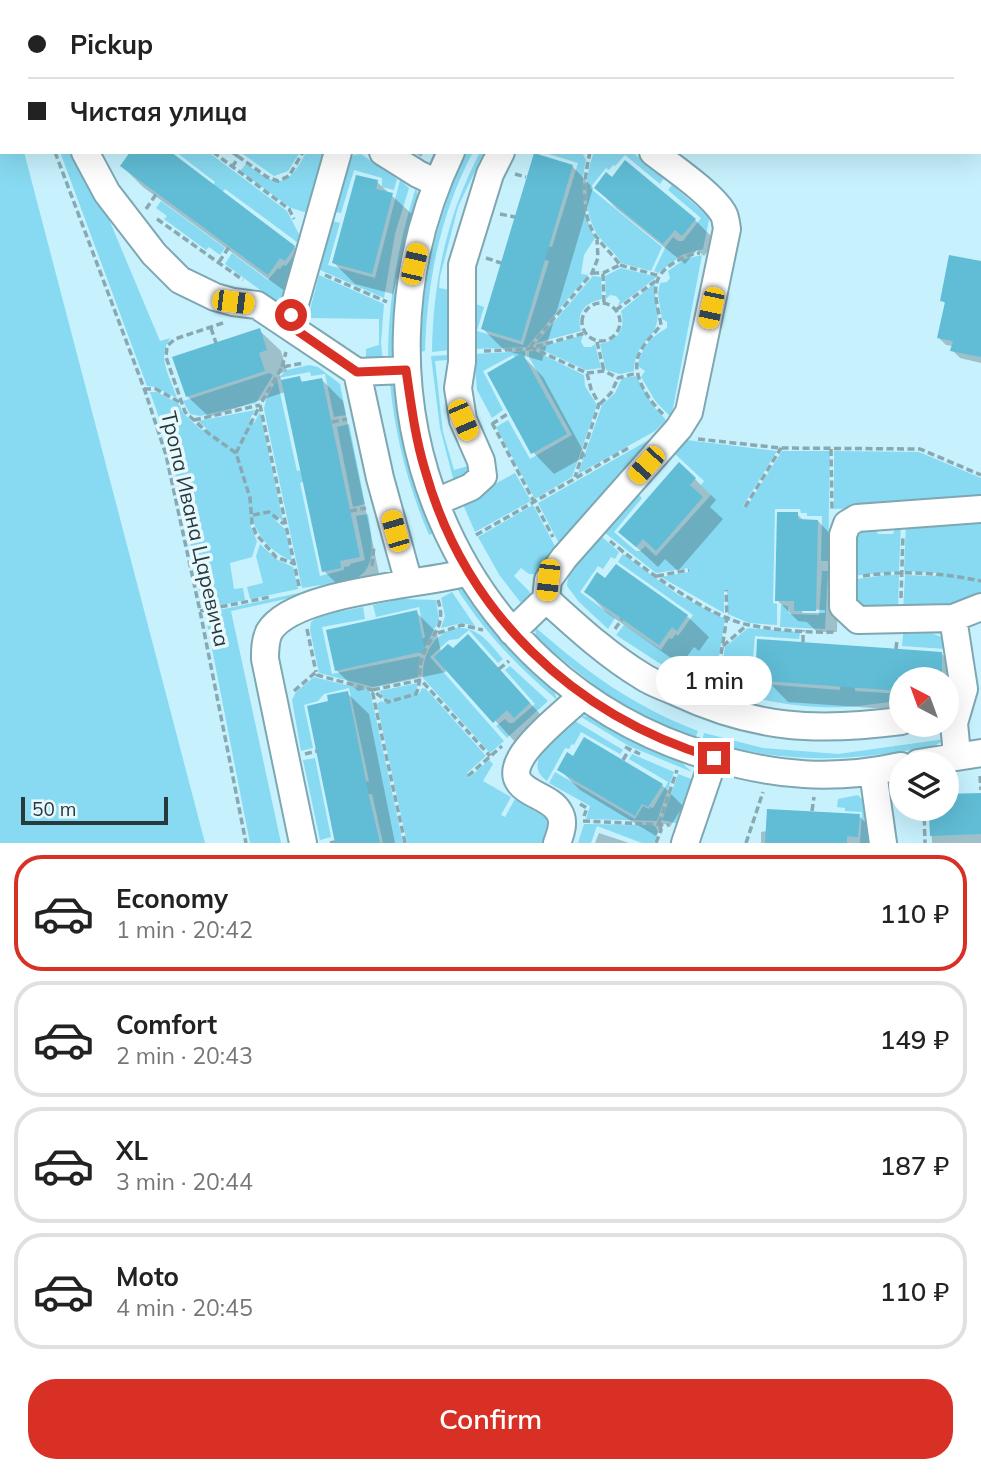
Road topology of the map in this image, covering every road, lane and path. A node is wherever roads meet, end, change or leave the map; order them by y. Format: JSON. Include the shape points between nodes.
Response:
{"nodes":[{"id":1,"x":56,"y":154,"type":"edge"},
{"id":2,"x":86,"y":154,"type":"edge"},
{"id":3,"x":216,"y":154,"type":"edge"},
{"id":4,"x":234,"y":154,"type":"edge"},
{"id":5,"x":302,"y":154,"type":"edge"},
{"id":6,"x":337,"y":154,"type":"edge"},
{"id":7,"x":386,"y":154,"type":"edge"},
{"id":8,"x":450,"y":154,"type":"edge"},
{"id":9,"x":590,"y":154,"type":"edge"},
{"id":10,"x":655,"y":154,"type":"edge"},
{"id":11,"x":239,"y":158,"type":"junction"},
{"id":12,"x":505,"y":162,"type":"edge"},
{"id":13,"x":232,"y":167,"type":"junction"},
{"id":14,"x":526,"y":177,"type":"dead end"},
{"id":15,"x":437,"y":183,"type":"junction"},
{"id":16,"x":157,"y":193,"type":"dead end"},
{"id":17,"x":144,"y":202,"type":"dead end"},
{"id":18,"x":500,"y":203,"type":"dead end"},
{"id":19,"x":514,"y":217,"type":"dead end"},
{"id":20,"x":155,"y":218,"type":"dead end"},
{"id":21,"x":295,"y":220,"type":"dead end"},
{"id":22,"x":597,"y":238,"type":"junction"},
{"id":23,"x":487,"y":246,"type":"dead end"},
{"id":24,"x":229,"y":247,"type":"dead end"},
{"id":25,"x":705,"y":252,"type":"dead end"},
{"id":26,"x":310,"y":253,"type":"junction"},
{"id":27,"x":484,"y":258,"type":"junction"},
{"id":28,"x":219,"y":262,"type":"junction"},
{"id":29,"x":501,"y":262,"type":"dead end"},
{"id":30,"x":620,"y":265,"type":"junction"},
{"id":31,"x":481,"y":267,"type":"dead end"},
{"id":32,"x":592,"y":273,"type":"junction"},
{"id":33,"x":603,"y":273,"type":"junction"},
{"id":34,"x":658,"y":278,"type":"junction"},
{"id":35,"x":247,"y":283,"type":"dead end"},
{"id":36,"x":604,"y":303,"type":"junction"},
{"id":37,"x":397,"y":310,"type":"junction"},
{"id":38,"x":616,"y":310,"type":"junction"},
{"id":39,"x":234,"y":320,"type":"dead end"},
{"id":40,"x":289,"y":325,"type":"junction"},
{"id":41,"x":211,"y":327,"type":"junction"},
{"id":42,"x":584,"y":333,"type":"junction"},
{"id":43,"x":597,"y":342,"type":"junction"},
{"id":44,"x":216,"y":343,"type":"dead end"},
{"id":45,"x":530,"y":346,"type":"junction"},
{"id":46,"x":482,"y":351,"type":"dead end"},
{"id":47,"x":313,"y":362,"type":"dead end"},
{"id":48,"x":406,"y":370,"type":"junction"},
{"id":49,"x":604,"y":371,"type":"junction"},
{"id":50,"x":357,"y":372,"type":"junction"},
{"id":51,"x":587,"y":373,"type":"junction"},
{"id":52,"x":637,"y":373,"type":"junction"},
{"id":53,"x":618,"y":377,"type":"junction"},
{"id":54,"x":144,"y":389,"type":"junction"},
{"id":55,"x":182,"y":404,"type":"junction"},
{"id":56,"x":599,"y":404,"type":"junction"},
{"id":57,"x":260,"y":405,"type":"junction"},
{"id":58,"x":486,"y":413,"type":"dead end"},
{"id":59,"x":509,"y":413,"type":"dead end"},
{"id":60,"x":349,"y":418,"type":"dead end"},
{"id":61,"x":194,"y":420,"type":"junction"},
{"id":62,"x":332,"y":422,"type":"dead end"},
{"id":63,"x":492,"y":424,"type":"junction"},
{"id":64,"x":674,"y":424,"type":"junction"},
{"id":65,"x":638,"y":443,"type":"dead end"},
{"id":66,"x":781,"y":448,"type":"junction"},
{"id":67,"x":236,"y":453,"type":"junction"},
{"id":68,"x":981,"y":475,"type":"edge"},
{"id":69,"x":574,"y":479,"type":"junction"},
{"id":70,"x":436,"y":502,"type":"junction"},
{"id":71,"x":534,"y":502,"type":"junction"},
{"id":72,"x":744,"y":508,"type":"dead end"},
{"id":73,"x":981,"y":509,"type":"edge"},
{"id":74,"x":350,"y":511,"type":"dead end"},
{"id":75,"x":253,"y":515,"type":"junction"},
{"id":76,"x":904,"y":516,"type":"junction"},
{"id":77,"x":370,"y":518,"type":"dead end"},
{"id":78,"x":286,"y":525,"type":"junction"},
{"id":79,"x":474,"y":536,"type":"dead end"},
{"id":80,"x":374,"y":537,"type":"dead end"},
{"id":81,"x":609,"y":540,"type":"dead end"},
{"id":82,"x":564,"y":558,"type":"junction"},
{"id":83,"x":295,"y":564,"type":"junction"},
{"id":84,"x":689,"y":570,"type":"dead end"},
{"id":85,"x":469,"y":572,"type":"junction"},
{"id":86,"x":902,"y":573,"type":"junction"},
{"id":87,"x":371,"y":576,"type":"dead end"},
{"id":88,"x":655,"y":576,"type":"junction"},
{"id":89,"x":843,"y":578,"type":"junction"},
{"id":90,"x":981,"y":581,"type":"edge"},
{"id":91,"x":409,"y":583,"type":"junction"},
{"id":92,"x":726,"y":590,"type":"dead end"},
{"id":93,"x":300,"y":591,"type":"dead end"},
{"id":94,"x":275,"y":596,"type":"dead end"},
{"id":95,"x":438,"y":597,"type":"dead end"},
{"id":96,"x":546,"y":599,"type":"junction"},
{"id":97,"x":981,"y":607,"type":"edge"},
{"id":98,"x":200,"y":611,"type":"junction"},
{"id":99,"x":727,"y":617,"type":"junction"},
{"id":100,"x":953,"y":618,"type":"junction"},
{"id":101,"x":622,"y":619,"type":"dead end"},
{"id":102,"x":899,"y":620,"type":"junction"},
{"id":103,"x":747,"y":625,"type":"junction"},
{"id":104,"x":483,"y":630,"type":"dead end"},
{"id":105,"x":803,"y":630,"type":"junction"},
{"id":106,"x":512,"y":632,"type":"junction"},
{"id":107,"x":840,"y":632,"type":"dead end"},
{"id":108,"x":436,"y":634,"type":"junction"},
{"id":109,"x":611,"y":635,"type":"dead end"},
{"id":110,"x":803,"y":642,"type":"dead end"},
{"id":111,"x":723,"y":646,"type":"junction"},
{"id":112,"x":896,"y":649,"type":"dead end"},
{"id":113,"x":509,"y":661,"type":"dead end"},
{"id":114,"x":499,"y":668,"type":"dead end"},
{"id":115,"x":421,"y":680,"type":"junction"},
{"id":116,"x":372,"y":690,"type":"junction"},
{"id":117,"x":715,"y":690,"type":"dead end"},
{"id":118,"x":582,"y":696,"type":"junction"},
{"id":119,"x":289,"y":698,"type":"dead end"},
{"id":120,"x":959,"y":700,"type":"edge"},
{"id":121,"x":889,"y":722,"type":"edge"},
{"id":122,"x":959,"y":733,"type":"edge"},
{"id":123,"x":629,"y":749,"type":"dead end"},
{"id":124,"x":969,"y":754,"type":"edge"},
{"id":125,"x":714,"y":758,"type":"junction"},
{"id":126,"x":623,"y":760,"type":"dead end"},
{"id":127,"x":677,"y":769,"type":"dead end"},
{"id":128,"x":889,"y":769,"type":"edge"},
{"id":129,"x":873,"y":772,"type":"junction"},
{"id":130,"x":468,"y":776,"type":"dead end"},
{"id":131,"x":980,"y":776,"type":"edge"},
{"id":132,"x":981,"y":790,"type":"edge"},
{"id":133,"x":763,"y":791,"type":"dead end"},
{"id":134,"x":814,"y":797,"type":"dead end"},
{"id":135,"x":576,"y":801,"type":"dead end"},
{"id":136,"x":812,"y":811,"type":"dead end"},
{"id":137,"x":583,"y":821,"type":"junction"},
{"id":138,"x":924,"y":821,"type":"edge"},
{"id":139,"x":659,"y":824,"type":"junction"},
{"id":140,"x":568,"y":838,"type":"edge"},
{"id":141,"x":246,"y":843,"type":"edge"},
{"id":142,"x":303,"y":843,"type":"edge"},
{"id":143,"x":405,"y":843,"type":"edge"},
{"id":144,"x":656,"y":843,"type":"edge"},
{"id":145,"x":685,"y":843,"type":"edge"},
{"id":146,"x":746,"y":843,"type":"edge"},
{"id":147,"x":883,"y":843,"type":"edge"},
{"id":148,"x":925,"y":843,"type":"edge"}],
"edges":[{"from":1,"to":54,"type":"path","name":"Тропа Ивана Царевича"},
{"from":2,"to":40,"type":"street","via":[[107,193],[180,280],[215,297],[257,305]]},
{"from":3,"to":13,"type":"path"},
{"from":4,"to":11,"type":"path"},
{"from":5,"to":11,"type":"path","via":[[289,176],[278,181]]},
{"from":6,"to":26,"type":"street"},
{"from":7,"to":15,"type":"street"},
{"from":8,"to":15,"type":"street"},
{"from":9,"to":22,"type":"path","via":[[585,203]]},
{"from":10,"to":64,"type":"street","via":[[717,205],[727,229],[689,412]]},
{"from":11,"to":13,"type":"path"},
{"from":12,"to":14,"type":"path"},
{"from":12,"to":70,"type":"street","via":[[490,174],[462,265],[458,388],[463,420],[481,461],[482,476],[471,487]]},
{"from":13,"to":21,"type":"path","via":[[289,209]]},
{"from":15,"to":37,"type":"street"},
{"from":16,"to":17,"type":"path","via":[[145,211]]},
{"from":18,"to":19,"type":"path","via":[[497,213]]},
{"from":20,"to":28,"type":"path"},
{"from":22,"to":30,"type":"path"},
{"from":22,"to":32,"type":"path","via":[[598,258]]},
{"from":23,"to":27,"type":"path"},
{"from":24,"to":28,"type":"path"},
{"from":25,"to":34,"type":"path","via":[[677,260]]},
{"from":26,"to":37,"type":"path","via":[[321,256],[318,271]]},
{"from":26,"to":40,"type":"street"},
{"from":27,"to":29,"type":"path"},
{"from":27,"to":31,"type":"path"},
{"from":28,"to":35,"type":"path"},
{"from":30,"to":33,"type":"path"},
{"from":30,"to":34,"type":"path"},
{"from":32,"to":33,"type":"path"},
{"from":32,"to":45,"type":"path"},
{"from":33,"to":36,"type":"path"},
{"from":34,"to":38,"type":"path"},
{"from":34,"to":52,"type":"path","via":[[661,324],[640,350]]},
{"from":36,"to":38,"type":"path"},
{"from":36,"to":42,"type":"path","via":[[594,304],[584,313]]},
{"from":37,"to":48,"type":"street"},
{"from":38,"to":43,"type":"path","via":[[619,329]]},
{"from":39,"to":41,"type":"path"},
{"from":40,"to":50,"type":"street"},
{"from":41,"to":44,"type":"path"},
{"from":41,"to":55,"type":"path","via":[[167,346],[166,357]]},
{"from":42,"to":43,"type":"path"},
{"from":42,"to":45,"type":"path"},
{"from":43,"to":49,"type":"path"},
{"from":45,"to":46,"type":"path"},
{"from":45,"to":51,"type":"path"},
{"from":47,"to":57,"type":"path","via":[[282,367]]},
{"from":48,"to":50,"type":"street"},
{"from":48,"to":70,"type":"street","via":[[416,433]]},
{"from":49,"to":51,"type":"path"},
{"from":49,"to":53,"type":"path"},
{"from":50,"to":91,"type":"street"},
{"from":51,"to":56,"type":"path"},
{"from":52,"to":53,"type":"path"},
{"from":52,"to":64,"type":"path","via":[[654,403]]},
{"from":53,"to":56,"type":"path"},
{"from":54,"to":55,"type":"path","via":[[156,389]]},
{"from":54,"to":98,"type":"path","name":"Тропа Ивана Царевича","via":[[166,455]]},
{"from":55,"to":61,"type":"path"},
{"from":56,"to":69,"type":"path"},
{"from":57,"to":61,"type":"path"},
{"from":57,"to":67,"type":"path"},
{"from":57,"to":78,"type":"path"},
{"from":58,"to":63,"type":"path"},
{"from":59,"to":63,"type":"path"},
{"from":60,"to":62,"type":"path"},
{"from":61,"to":67,"type":"path"},
{"from":63,"to":71,"type":"path"},
{"from":64,"to":66,"type":"path","via":[[685,438]]},
{"from":64,"to":82,"type":"street"},
{"from":65,"to":69,"type":"path"},
{"from":66,"to":68,"type":"path","via":[[920,449]]},
{"from":66,"to":72,"type":"path"},
{"from":67,"to":75,"type":"path"},
{"from":69,"to":71,"type":"path"},
{"from":70,"to":85,"type":"street"},
{"from":71,"to":79,"type":"path"},
{"from":71,"to":82,"type":"path"},
{"from":73,"to":76,"type":"street"},
{"from":74,"to":77,"type":"path","via":[[368,508]]},
{"from":75,"to":78,"type":"path","via":[[269,512]]},
{"from":75,"to":83,"type":"path","via":[[256,534],[268,550]]},
{"from":76,"to":86,"type":"path"},
{"from":76,"to":89,"type":"street","via":[[856,518],[846,524]]},
{"from":78,"to":83,"type":"path"},
{"from":80,"to":87,"type":"path"},
{"from":81,"to":88,"type":"path"},
{"from":82,"to":96,"type":"street","via":[[548,580]]},
{"from":83,"to":93,"type":"path"},
{"from":84,"to":88,"type":"path"},
{"from":85,"to":91,"type":"street"},
{"from":85,"to":106,"type":"street"},
{"from":86,"to":89,"type":"path"},
{"from":86,"to":90,"type":"path"},
{"from":86,"to":102,"type":"path"},
{"from":88,"to":99,"type":"path"},
{"from":89,"to":102,"type":"street","via":[[843,606],[858,620]]},
{"from":91,"to":142,"type":"street","via":[[304,606],[286,615],[269,633],[265,659]]},
{"from":92,"to":99,"type":"path"},
{"from":94,"to":98,"type":"path"},
{"from":95,"to":108,"type":"path","via":[[442,622]]},
{"from":96,"to":106,"type":"street"},
{"from":96,"to":121,"type":"street","via":[[643,677],[709,707],[778,725],[823,728]]},
{"from":97,"to":100,"type":"street"},
{"from":98,"to":141,"type":"path","name":"Тропа Ивана Царевича"},
{"from":99,"to":103,"type":"path"},
{"from":99,"to":111,"type":"path"},
{"from":100,"to":102,"type":"street"},
{"from":100,"to":120,"type":"street","via":[[964,689]]},
{"from":101,"to":109,"type":"path"},
{"from":102,"to":112,"type":"path"},
{"from":103,"to":105,"type":"path"},
{"from":103,"to":111,"type":"path"},
{"from":104,"to":108,"type":"path","via":[[461,625]]},
{"from":105,"to":107,"type":"path"},
{"from":105,"to":110,"type":"path"},
{"from":106,"to":118,"type":"street"},
{"from":108,"to":115,"type":"path","via":[[424,652]]},
{"from":111,"to":117,"type":"path"},
{"from":113,"to":114,"type":"path"},
{"from":115,"to":116,"type":"path"},
{"from":115,"to":116,"type":"path","via":[[416,694],[388,702]]},
{"from":115,"to":130,"type":"path","via":[[487,758]]},
{"from":116,"to":119,"type":"path","via":[[316,672]]},
{"from":116,"to":143,"type":"path"},
{"from":118,"to":125,"type":"street","via":[[652,735]]},
{"from":118,"to":140,"type":"street","via":[[526,751],[518,767],[523,788],[552,804]]},
{"from":122,"to":124,"type":"street"},
{"from":123,"to":126,"type":"path"},
{"from":125,"to":129,"type":"street","via":[[790,775]]},
{"from":125,"to":145,"type":"street"},
{"from":127,"to":139,"type":"path"},
{"from":128,"to":129,"type":"street"},
{"from":129,"to":147,"type":"street"},
{"from":131,"to":132,"type":"path"},
{"from":133,"to":146,"type":"path"},
{"from":134,"to":136,"type":"path"},
{"from":135,"to":137,"type":"path","via":[[587,808]]},
{"from":137,"to":139,"type":"path"},
{"from":137,"to":140,"type":"path"},
{"from":138,"to":148,"type":"path"},
{"from":139,"to":144,"type":"path"}]}
